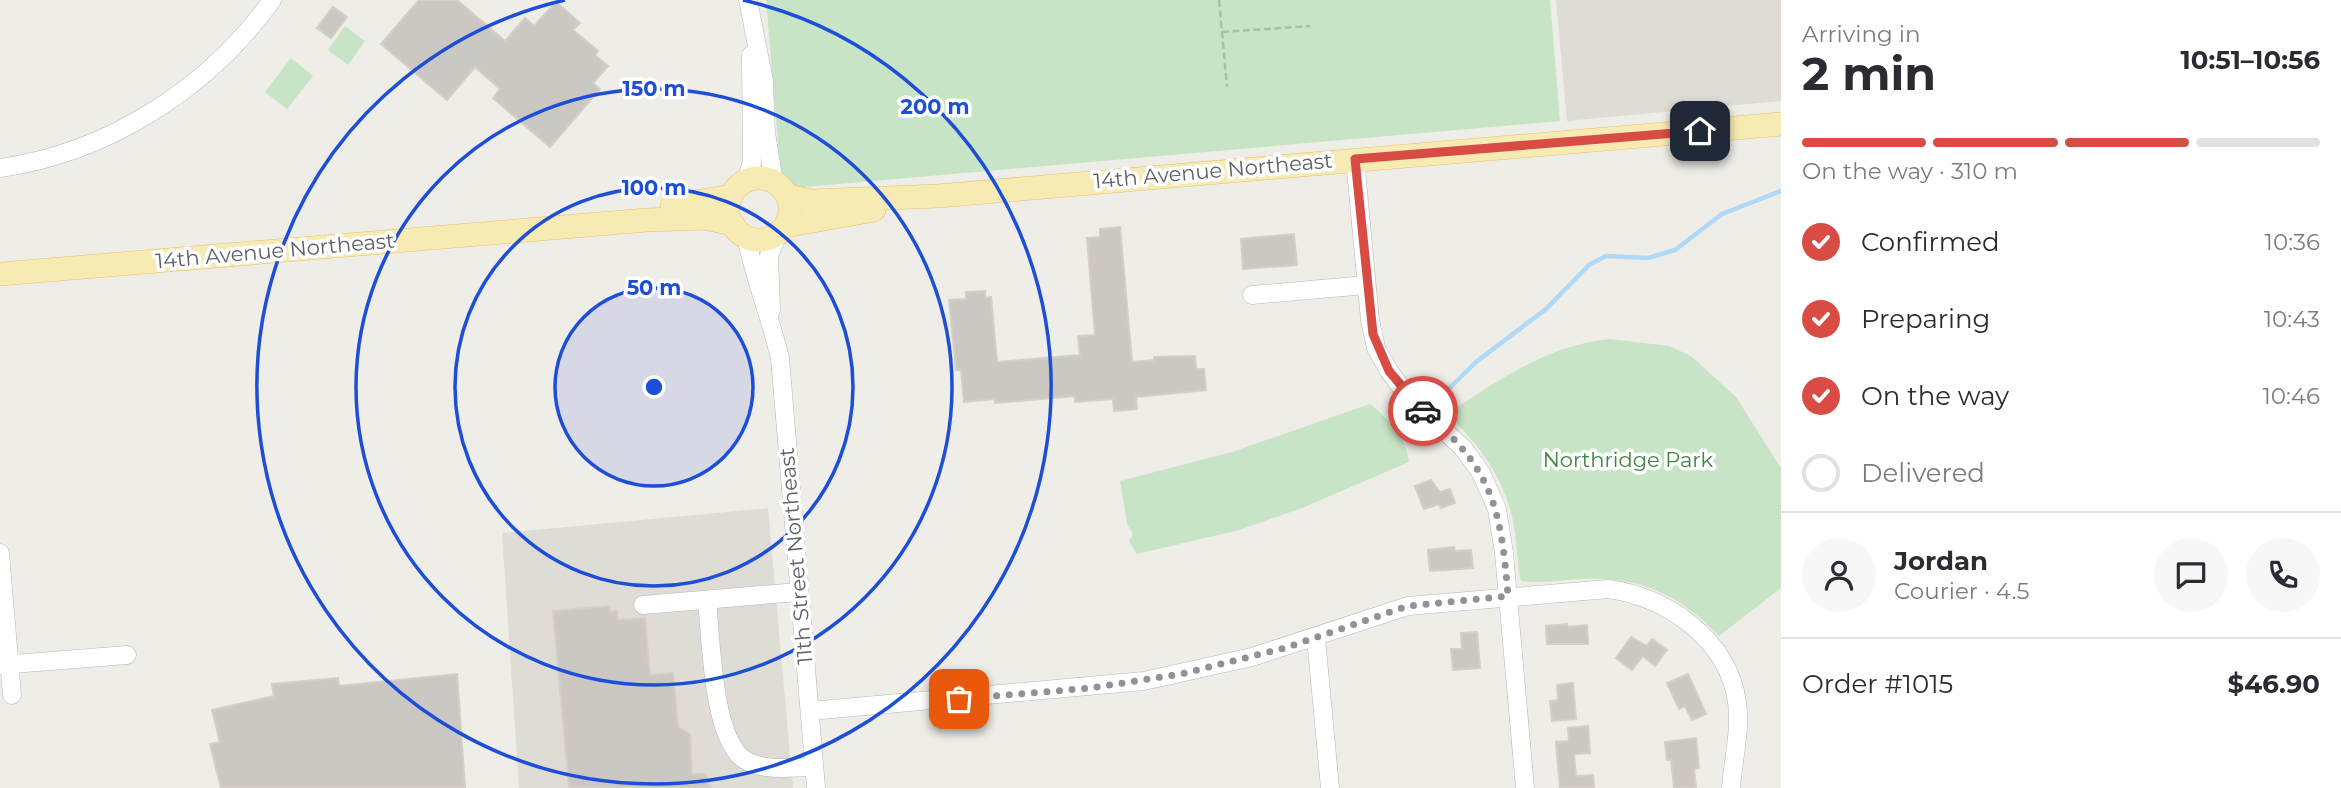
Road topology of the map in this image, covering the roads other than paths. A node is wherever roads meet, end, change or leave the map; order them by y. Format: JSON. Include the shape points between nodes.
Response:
{"nodes":[{"id":1,"x":272,"y":0,"type":"edge"},
{"id":2,"x":748,"y":0,"type":"edge"},
{"id":3,"x":752,"y":30,"type":"junction"},
{"id":4,"x":1781,"y":124,"type":"edge"},
{"id":5,"x":1355,"y":159,"type":"junction"},
{"id":6,"x":0,"y":168,"type":"edge"},
{"id":7,"x":738,"y":189,"type":"junction"},
{"id":8,"x":780,"y":189,"type":"junction"},
{"id":9,"x":938,"y":196,"type":"junction"},
{"id":10,"x":550,"y":228,"type":"junction"},
{"id":11,"x":781,"y":230,"type":"junction"},
{"id":12,"x":740,"y":231,"type":"junction"},
{"id":13,"x":0,"y":274,"type":"edge"},
{"id":14,"x":1366,"y":285,"type":"junction"},
{"id":15,"x":1252,"y":295,"type":"dead end"},
{"id":16,"x":771,"y":324,"type":"junction"},
{"id":17,"x":0,"y":553,"type":"edge"},
{"id":18,"x":798,"y":592,"type":"junction"},
{"id":19,"x":1508,"y":596,"type":"junction"},
{"id":20,"x":707,"y":600,"type":"junction"},
{"id":21,"x":643,"y":605,"type":"dead end"},
{"id":22,"x":1316,"y":638,"type":"junction"},
{"id":23,"x":127,"y":655,"type":"dead end"},
{"id":24,"x":5,"y":665,"type":"edge"},
{"id":25,"x":12,"y":695,"type":"dead end"},
{"id":26,"x":810,"y":711,"type":"junction"},
{"id":27,"x":814,"y":767,"type":"junction"},
{"id":28,"x":816,"y":788,"type":"edge"},
{"id":29,"x":1330,"y":788,"type":"edge"},
{"id":30,"x":1525,"y":788,"type":"edge"},
{"id":31,"x":1731,"y":788,"type":"edge"}],
"edges":[{"from":1,"to":6,"type":"street","via":[[229,51],[158,110],[62,153]]},
{"from":2,"to":3,"type":"street"},
{"from":3,"to":7,"type":"street","via":[[752,163]]},
{"from":3,"to":8,"type":"street","via":[[764,81],[766,133]]},
{"from":4,"to":5,"type":"main road","name":"14th Avenue Northeast"},
{"from":5,"to":9,"type":"main road","name":"14th Avenue Northeast"},
{"from":5,"to":14,"type":"street"},
{"from":7,"to":8,"type":"main road","via":[[764,178]]},
{"from":7,"to":10,"type":"main road","name":"14th Avenue Northeast"},
{"from":7,"to":12,"type":"main road","via":[[729,215]]},
{"from":8,"to":9,"type":"main road","name":"14th Avenue Northeast","via":[[811,201]]},
{"from":8,"to":11,"type":"main road","via":[[789,217]]},
{"from":9,"to":11,"type":"main road","name":"14th Avenue Northeast"},
{"from":10,"to":12,"type":"main road","name":"14th Avenue Northeast","via":[[704,218]]},
{"from":10,"to":13,"type":"main road","name":"14th Avenue Northeast"},
{"from":11,"to":12,"type":"main road","via":[[762,240]]},
{"from":11,"to":16,"type":"street","name":"11th Street Northeast","via":[[769,256]]},
{"from":12,"to":16,"type":"street","name":"11th Street Northeast"},
{"from":14,"to":15,"type":"street"},
{"from":14,"to":19,"type":"street","via":[[1373,334],[1385,365],[1409,398],[1463,448],[1490,491],[1502,531]]},
{"from":16,"to":18,"type":"street","name":"11th Street Northeast","via":[[785,414]]},
{"from":17,"to":24,"type":"street"},
{"from":18,"to":20,"type":"street"},
{"from":18,"to":26,"type":"street","name":"11th Street Northeast"},
{"from":19,"to":22,"type":"street","via":[[1408,606]]},
{"from":19,"to":30,"type":"street"},
{"from":19,"to":31,"type":"street","via":[[1616,590],[1656,601],[1686,620],[1723,662],[1734,689],[1738,715]]},
{"from":20,"to":21,"type":"street"},
{"from":20,"to":27,"type":"street","via":[[716,696],[727,737],[744,760],[770,768]]},
{"from":22,"to":26,"type":"street","via":[[1217,666],[1122,684]]},
{"from":22,"to":29,"type":"street"},
{"from":23,"to":24,"type":"street"},
{"from":24,"to":25,"type":"street"},
{"from":26,"to":27,"type":"street","name":"11th Street Northeast"},
{"from":27,"to":28,"type":"street","name":"11th Street Northeast"}]}
